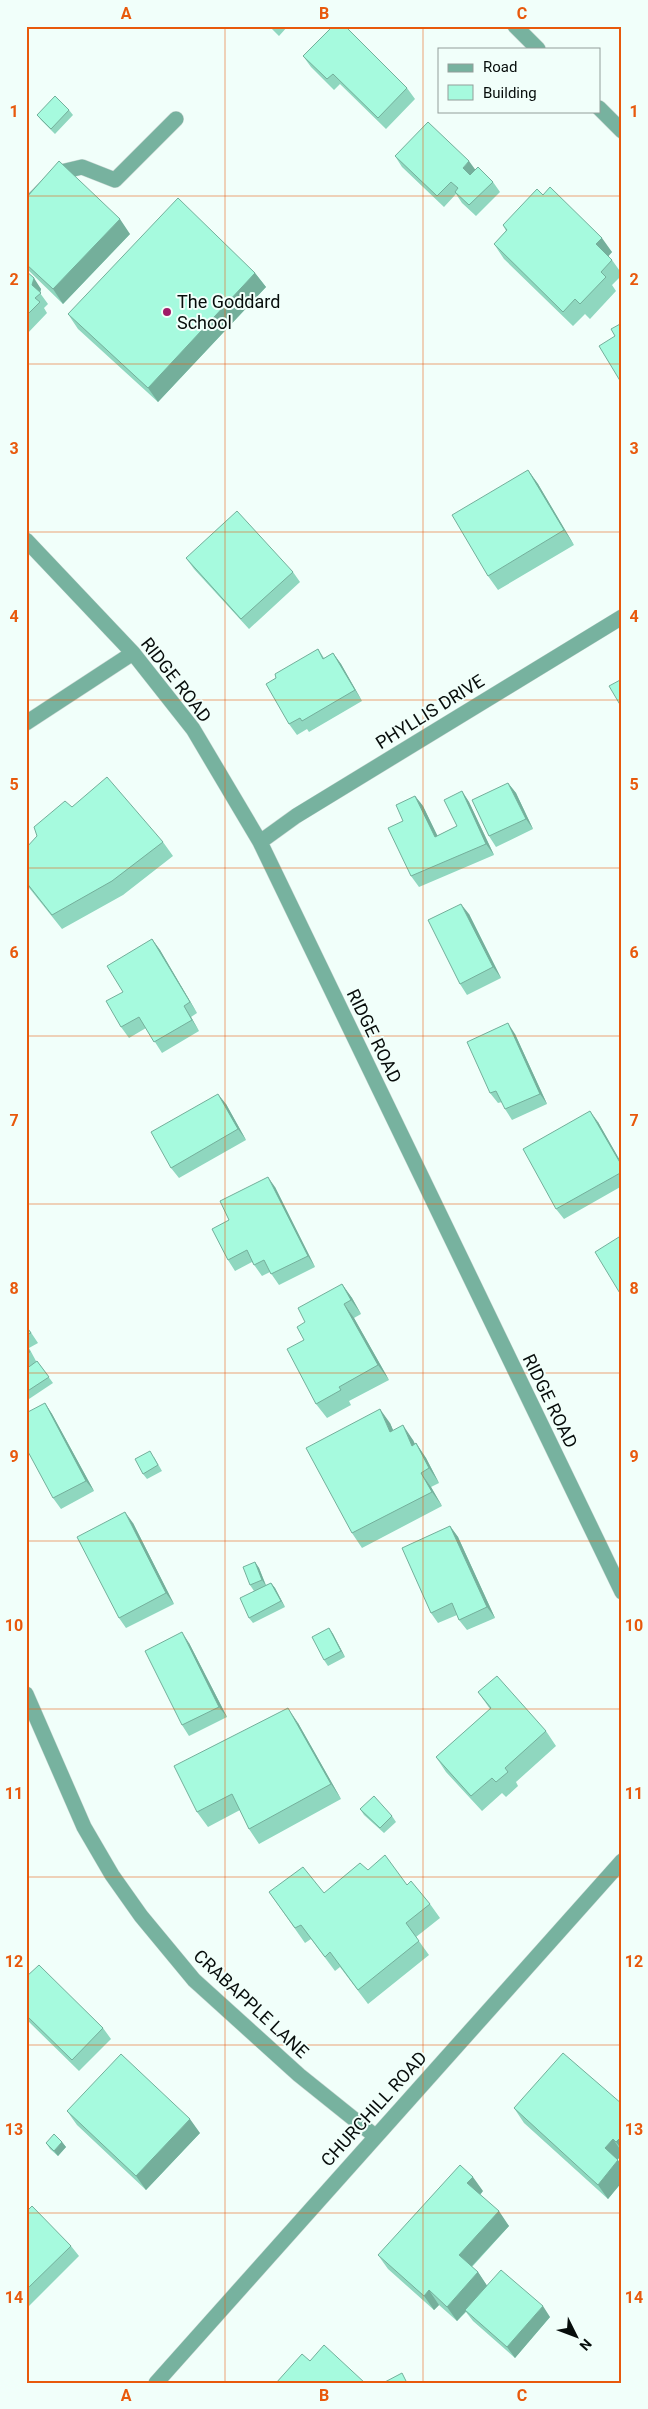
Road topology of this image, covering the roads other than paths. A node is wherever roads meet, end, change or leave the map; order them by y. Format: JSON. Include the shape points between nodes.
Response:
{"nodes":[{"id":1,"x":514,"y":26,"type":"edge"},
{"id":2,"x":537,"y":48,"type":"edge"},
{"id":3,"x":600,"y":109,"type":"edge"},
{"id":4,"x":176,"y":119,"type":"dead end"},
{"id":5,"x":622,"y":130,"type":"edge"},
{"id":6,"x":26,"y":207,"type":"edge"},
{"id":7,"x":26,"y":540,"type":"edge"},
{"id":8,"x":622,"y":618,"type":"edge"},
{"id":9,"x":133,"y":652,"type":"junction"},
{"id":10,"x":26,"y":723,"type":"edge"},
{"id":11,"x":260,"y":842,"type":"junction"},
{"id":12,"x":622,"y":1592,"type":"edge"},
{"id":13,"x":26,"y":1694,"type":"edge"},
{"id":14,"x":622,"y":1862,"type":"edge"},
{"id":15,"x":375,"y":2136,"type":"junction"},
{"id":16,"x":156,"y":2383,"type":"edge"}],
"edges":[{"from":1,"to":2,"type":"street"},
{"from":3,"to":5,"type":"street"},
{"from":4,"to":6,"type":"street","via":[[115,180],[82,167],[61,172]]},
{"from":7,"to":9,"type":"street","name":"RIDGE ROAD"},
{"from":8,"to":11,"type":"street","name":"PHYLLIS DRIVE","via":[[296,816]]},
{"from":9,"to":10,"type":"street"},
{"from":9,"to":11,"type":"street","name":"RIDGE ROAD","via":[[193,730]]},
{"from":11,"to":12,"type":"street","name":"RIDGE ROAD"},
{"from":13,"to":15,"type":"street","name":"CRABAPPLE LANE","via":[[84,1826],[112,1875],[141,1916],[194,1980],[299,2075]]},
{"from":14,"to":15,"type":"street","name":"CHURCHILL ROAD"},
{"from":15,"to":16,"type":"street","name":"CHURCHILL ROAD"}]}
